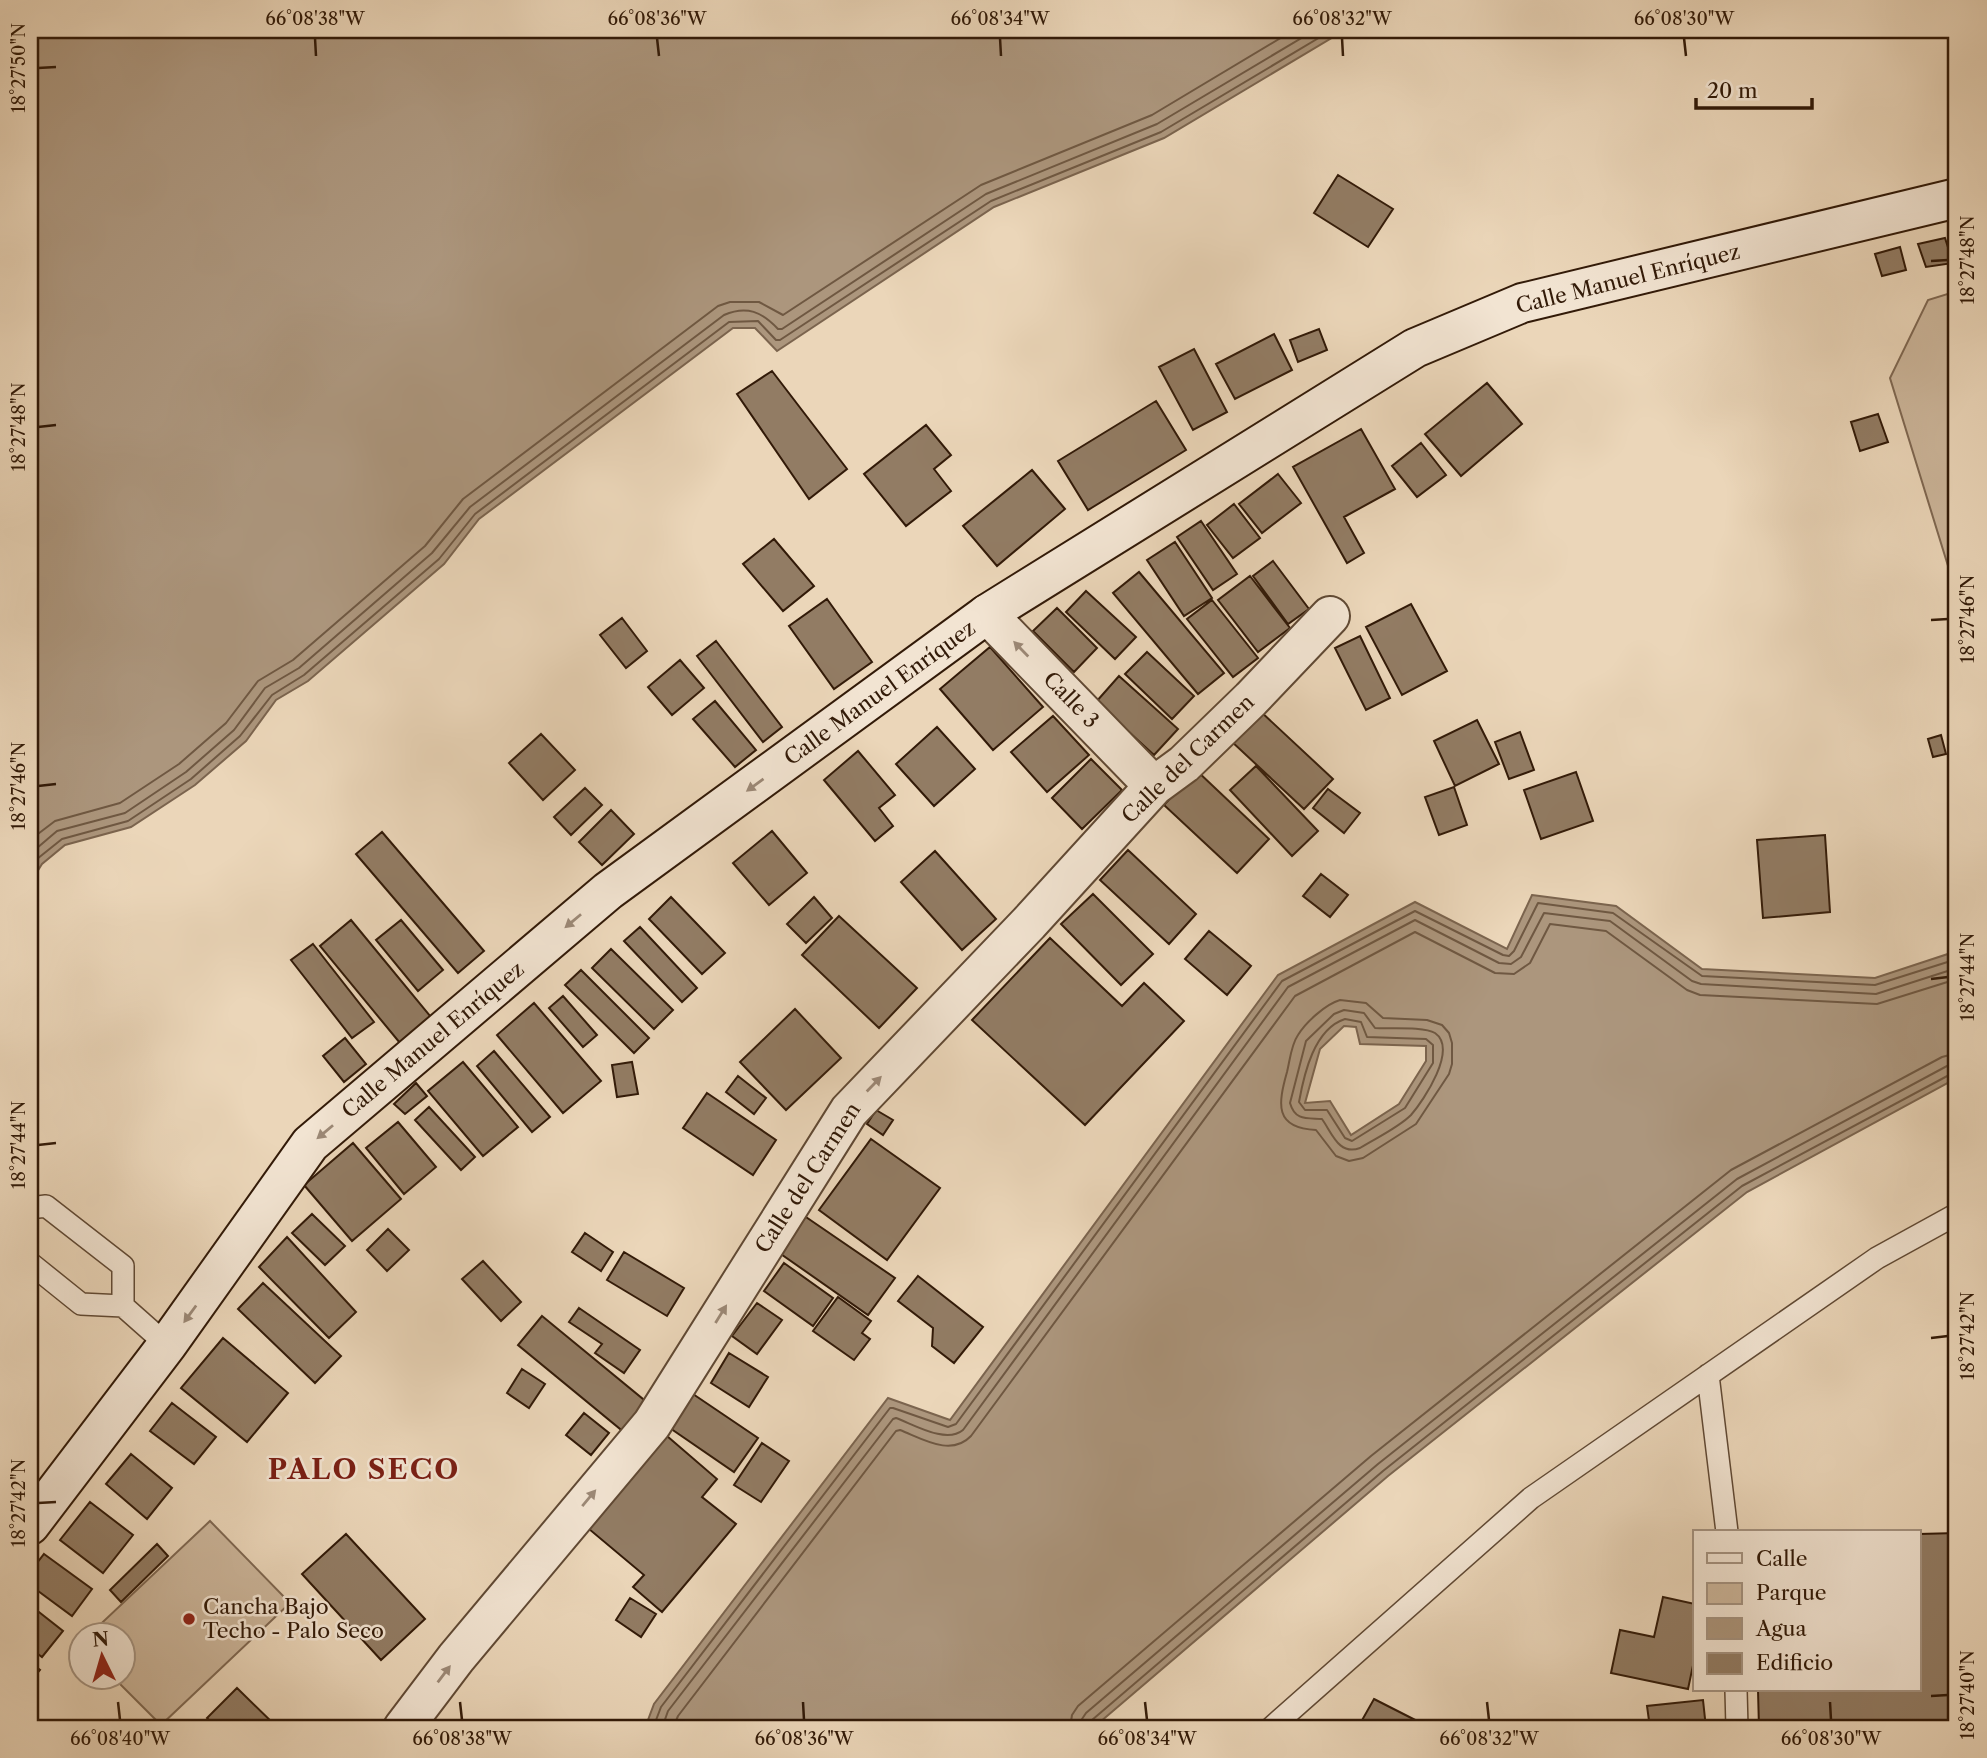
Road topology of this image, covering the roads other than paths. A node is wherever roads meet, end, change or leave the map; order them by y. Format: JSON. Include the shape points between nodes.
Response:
{"nodes":[{"id":1,"x":1957,"y":198,"type":"edge"},
{"id":2,"x":988,"y":614,"type":"junction"},
{"id":3,"x":1330,"y":616,"type":"dead end"},
{"id":4,"x":1154,"y":786,"type":"junction"},
{"id":5,"x":30,"y":1208,"type":"edge"},
{"id":6,"x":1957,"y":1214,"type":"edge"},
{"id":7,"x":30,"y":1263,"type":"edge"},
{"id":8,"x":123,"y":1306,"type":"junction"},
{"id":9,"x":167,"y":1345,"type":"junction"},
{"id":10,"x":1708,"y":1375,"type":"junction"},
{"id":11,"x":30,"y":1525,"type":"edge"},
{"id":12,"x":1727,"y":1530,"type":"edge"},
{"id":13,"x":1736,"y":1692,"type":"edge"},
{"id":14,"x":403,"y":1728,"type":"edge"},
{"id":15,"x":1271,"y":1728,"type":"edge"},
{"id":16,"x":1737,"y":1728,"type":"edge"}],
"edges":[{"from":1,"to":2,"type":"street","name":"Calle Manuel Enríquez","via":[[1522,303],[1415,348]]},
{"from":4,"to":2,"type":"street","name":"Calle 3","one_way":true},
{"from":2,"to":9,"type":"street","name":"Calle Manuel Enríquez","one_way":true,"via":[[608,891],[310,1144]]},
{"from":3,"to":4,"type":"street","name":"Calle del Carmen","via":[[1184,764]]},
{"from":14,"to":4,"type":"street","name":"Calle del Carmen","one_way":true,"via":[[652,1424],[849,1111]]},
{"from":5,"to":8,"type":"lane","via":[[46,1206],[123,1266]]},
{"from":6,"to":10,"type":"lane","via":[[1877,1258]]},
{"from":7,"to":8,"type":"lane","via":[[81,1304]]},
{"from":8,"to":9,"type":"lane"},
{"from":9,"to":11,"type":"street","name":"Calle Manuel Enríquez"},
{"from":10,"to":12,"type":"lane"},
{"from":10,"to":15,"type":"lane","via":[[1531,1498]]},
{"from":13,"to":16,"type":"lane"}]}
